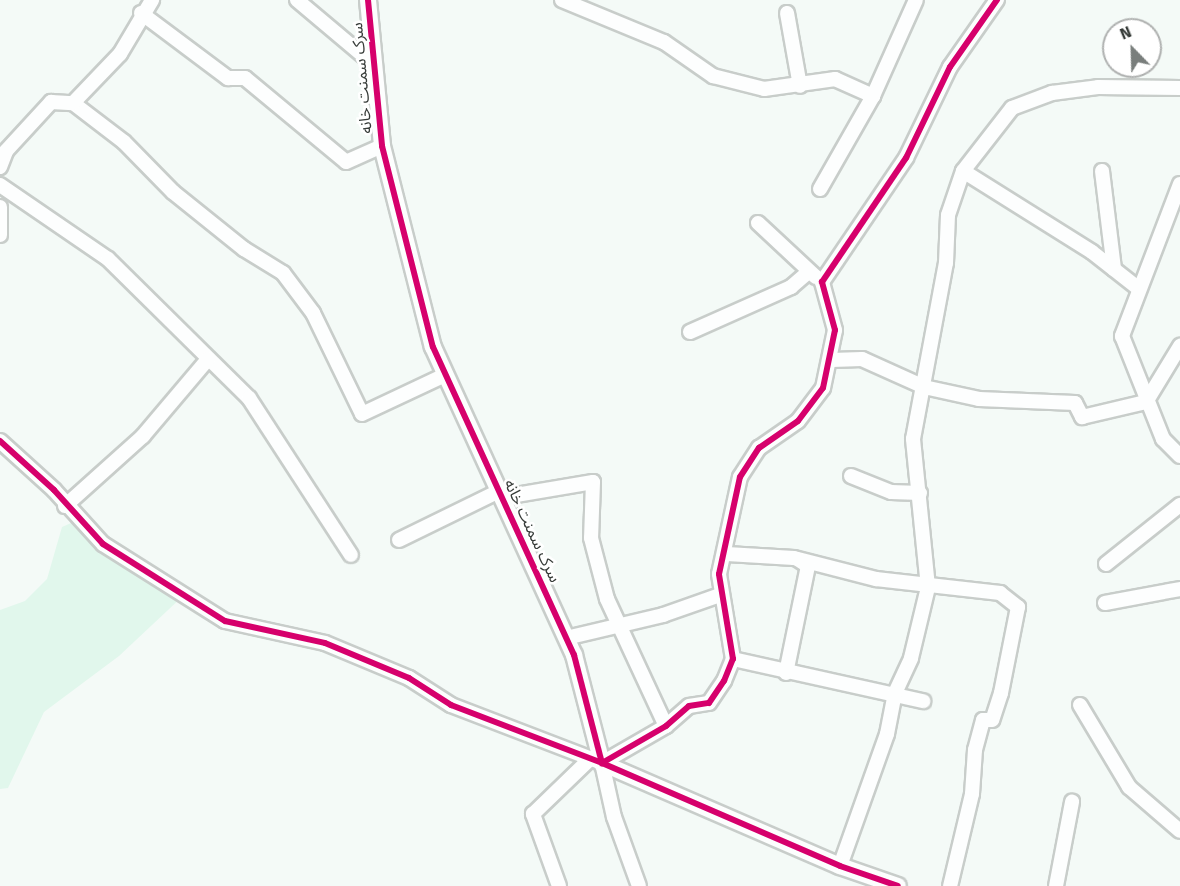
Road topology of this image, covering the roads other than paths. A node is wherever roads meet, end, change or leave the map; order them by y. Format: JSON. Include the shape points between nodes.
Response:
{"nodes":[{"id":1,"x":152,"y":0,"type":"edge"},
{"id":2,"x":297,"y":0,"type":"edge"},
{"id":3,"x":368,"y":0,"type":"edge"},
{"id":4,"x":562,"y":0,"type":"edge"},
{"id":5,"x":916,"y":0,"type":"edge"},
{"id":6,"x":997,"y":0,"type":"edge"},
{"id":7,"x":787,"y":12,"type":"dead end"},
{"id":8,"x":141,"y":13,"type":"junction"},
{"id":9,"x":373,"y":64,"type":"junction"},
{"id":10,"x":800,"y":86,"type":"junction"},
{"id":11,"x":1180,"y":88,"type":"edge"},
{"id":12,"x":873,"y":96,"type":"junction"},
{"id":13,"x":74,"y":103,"type":"junction"},
{"id":14,"x":382,"y":146,"type":"junction"},
{"id":15,"x":0,"y":167,"type":"edge"},
{"id":16,"x":963,"y":171,"type":"junction"},
{"id":17,"x":1102,"y":171,"type":"dead end"},
{"id":18,"x":1180,"y":184,"type":"edge"},
{"id":19,"x":0,"y":185,"type":"edge"},
{"id":20,"x":819,"y":189,"type":"dead end"},
{"id":21,"x":0,"y":207,"type":"edge"},
{"id":22,"x":758,"y":223,"type":"dead end"},
{"id":23,"x":0,"y":235,"type":"edge"},
{"id":24,"x":1114,"y":269,"type":"junction"},
{"id":25,"x":808,"y":272,"type":"junction"},
{"id":26,"x":822,"y":282,"type":"junction"},
{"id":27,"x":1139,"y":289,"type":"junction"},
{"id":28,"x":690,"y":333,"type":"dead end"},
{"id":29,"x":1180,"y":346,"type":"edge"},
{"id":30,"x":208,"y":359,"type":"junction"},
{"id":31,"x":832,"y":360,"type":"junction"},
{"id":32,"x":445,"y":375,"type":"junction"},
{"id":33,"x":924,"y":387,"type":"junction"},
{"id":34,"x":1146,"y":402,"type":"junction"},
{"id":35,"x":0,"y":441,"type":"edge"},
{"id":36,"x":1180,"y":456,"type":"edge"},
{"id":37,"x":851,"y":476,"type":"dead end"},
{"id":38,"x":499,"y":491,"type":"junction"},
{"id":39,"x":920,"y":493,"type":"junction"},
{"id":40,"x":1180,"y":505,"type":"edge"},
{"id":41,"x":65,"y":506,"type":"junction"},
{"id":42,"x":399,"y":540,"type":"dead end"},
{"id":43,"x":727,"y":554,"type":"junction"},
{"id":44,"x":351,"y":555,"type":"dead end"},
{"id":45,"x":794,"y":558,"type":"junction"},
{"id":46,"x":1106,"y":564,"type":"dead end"},
{"id":47,"x":928,"y":587,"type":"junction"},
{"id":48,"x":1180,"y":589,"type":"edge"},
{"id":49,"x":720,"y":595,"type":"junction"},
{"id":50,"x":1105,"y":603,"type":"dead end"},
{"id":51,"x":620,"y":623,"type":"junction"},
{"id":52,"x":566,"y":638,"type":"junction"},
{"id":53,"x":733,"y":659,"type":"junction"},
{"id":54,"x":786,"y":674,"type":"junction"},
{"id":55,"x":895,"y":693,"type":"junction"},
{"id":56,"x":923,"y":701,"type":"dead end"},
{"id":57,"x":1080,"y":705,"type":"dead end"},
{"id":58,"x":666,"y":726,"type":"junction"},
{"id":59,"x":596,"y":761,"type":"junction"},
{"id":60,"x":1072,"y":802,"type":"dead end"},
{"id":61,"x":1180,"y":831,"type":"edge"},
{"id":62,"x":840,"y":866,"type":"junction"},
{"id":63,"x":559,"y":886,"type":"edge"},
{"id":64,"x":639,"y":886,"type":"edge"},
{"id":65,"x":898,"y":886,"type":"edge"},
{"id":66,"x":950,"y":886,"type":"edge"},
{"id":67,"x":1056,"y":886,"type":"edge"}],
"edges":[{"from":1,"to":8,"type":"street"},
{"from":2,"to":9,"type":"street"},
{"from":3,"to":9,"type":"street","name":"سرک سمنت خانه"},
{"from":4,"to":10,"type":"street","via":[[664,42],[713,76],[764,89]]},
{"from":5,"to":12,"type":"street"},
{"from":6,"to":26,"type":"street","via":[[950,67],[906,158]]},
{"from":7,"to":10,"type":"street"},
{"from":8,"to":13,"type":"street","via":[[120,54]]},
{"from":8,"to":14,"type":"street","via":[[228,78],[244,78],[346,162]]},
{"from":9,"to":14,"type":"street","name":"سرک سمنت خانه"},
{"from":10,"to":12,"type":"street","via":[[835,80]]},
{"from":11,"to":16,"type":"street","via":[[1098,87],[1053,93],[1012,108]]},
{"from":12,"to":20,"type":"street"},
{"from":13,"to":15,"type":"street","via":[[51,102],[6,151]]},
{"from":13,"to":32,"type":"street","via":[[124,142],[173,192],[244,249],[284,273],[313,313],[362,414]]},
{"from":14,"to":32,"type":"street","name":"سرک سمنت خانه","via":[[411,271]]},
{"from":16,"to":24,"type":"street"},
{"from":16,"to":33,"type":"street","via":[[948,215],[946,262]]},
{"from":17,"to":24,"type":"street"},
{"from":18,"to":27,"type":"street"},
{"from":19,"to":30,"type":"street","via":[[108,260]]},
{"from":21,"to":23,"type":"street"},
{"from":22,"to":25,"type":"street"},
{"from":24,"to":27,"type":"street"},
{"from":25,"to":26,"type":"street"},
{"from":25,"to":28,"type":"street","via":[[791,287]]},
{"from":26,"to":31,"type":"street","via":[[835,330]]},
{"from":27,"to":34,"type":"street","via":[[1122,336]]},
{"from":29,"to":34,"type":"street"},
{"from":30,"to":41,"type":"street","via":[[143,436]]},
{"from":30,"to":44,"type":"street","via":[[249,398]]},
{"from":31,"to":33,"type":"street","via":[[862,359]]},
{"from":31,"to":43,"type":"street","via":[[823,388],[798,421],[759,448],[741,477]]},
{"from":32,"to":38,"type":"street","name":"سرک سمنت خانه"},
{"from":33,"to":34,"type":"street","via":[[979,399],[1075,403],[1082,417]]},
{"from":33,"to":39,"type":"street","via":[[913,440]]},
{"from":34,"to":36,"type":"street","via":[[1163,439]]},
{"from":35,"to":41,"type":"street","via":[[54,489]]},
{"from":37,"to":39,"type":"street","via":[[891,492]]},
{"from":38,"to":42,"type":"street"},
{"from":38,"to":51,"type":"street","via":[[516,495],[593,482],[591,538],[607,599]]},
{"from":38,"to":52,"type":"street","name":"سرک سمنت خانه"},
{"from":39,"to":47,"type":"street"},
{"from":40,"to":46,"type":"street"},
{"from":41,"to":59,"type":"street","via":[[103,544],[225,621],[325,643],[409,678],[451,705]]},
{"from":43,"to":45,"type":"street"},
{"from":43,"to":49,"type":"street","via":[[719,574]]},
{"from":45,"to":47,"type":"street"},
{"from":45,"to":54,"type":"street","via":[[808,566]]},
{"from":47,"to":55,"type":"street","via":[[911,658]]},
{"from":47,"to":66,"type":"street","via":[[1000,593],[1018,607],[1001,693],[992,720],[984,720],[975,750],[972,794]]},
{"from":48,"to":50,"type":"street"},
{"from":49,"to":51,"type":"street"},
{"from":49,"to":53,"type":"street"},
{"from":51,"to":52,"type":"street"},
{"from":51,"to":58,"type":"street"},
{"from":52,"to":59,"type":"street","name":"سرک سمنت خانه"},
{"from":53,"to":54,"type":"street"},
{"from":53,"to":58,"type":"street","via":[[709,703],[689,706]]},
{"from":54,"to":55,"type":"street"},
{"from":55,"to":56,"type":"street"},
{"from":55,"to":62,"type":"street","via":[[887,734]]},
{"from":57,"to":61,"type":"street","via":[[1129,787]]},
{"from":58,"to":59,"type":"street"},
{"from":59,"to":62,"type":"street"},
{"from":59,"to":63,"type":"street","via":[[533,814]]},
{"from":59,"to":64,"type":"street"},
{"from":60,"to":67,"type":"street"},
{"from":62,"to":65,"type":"street"}]}
